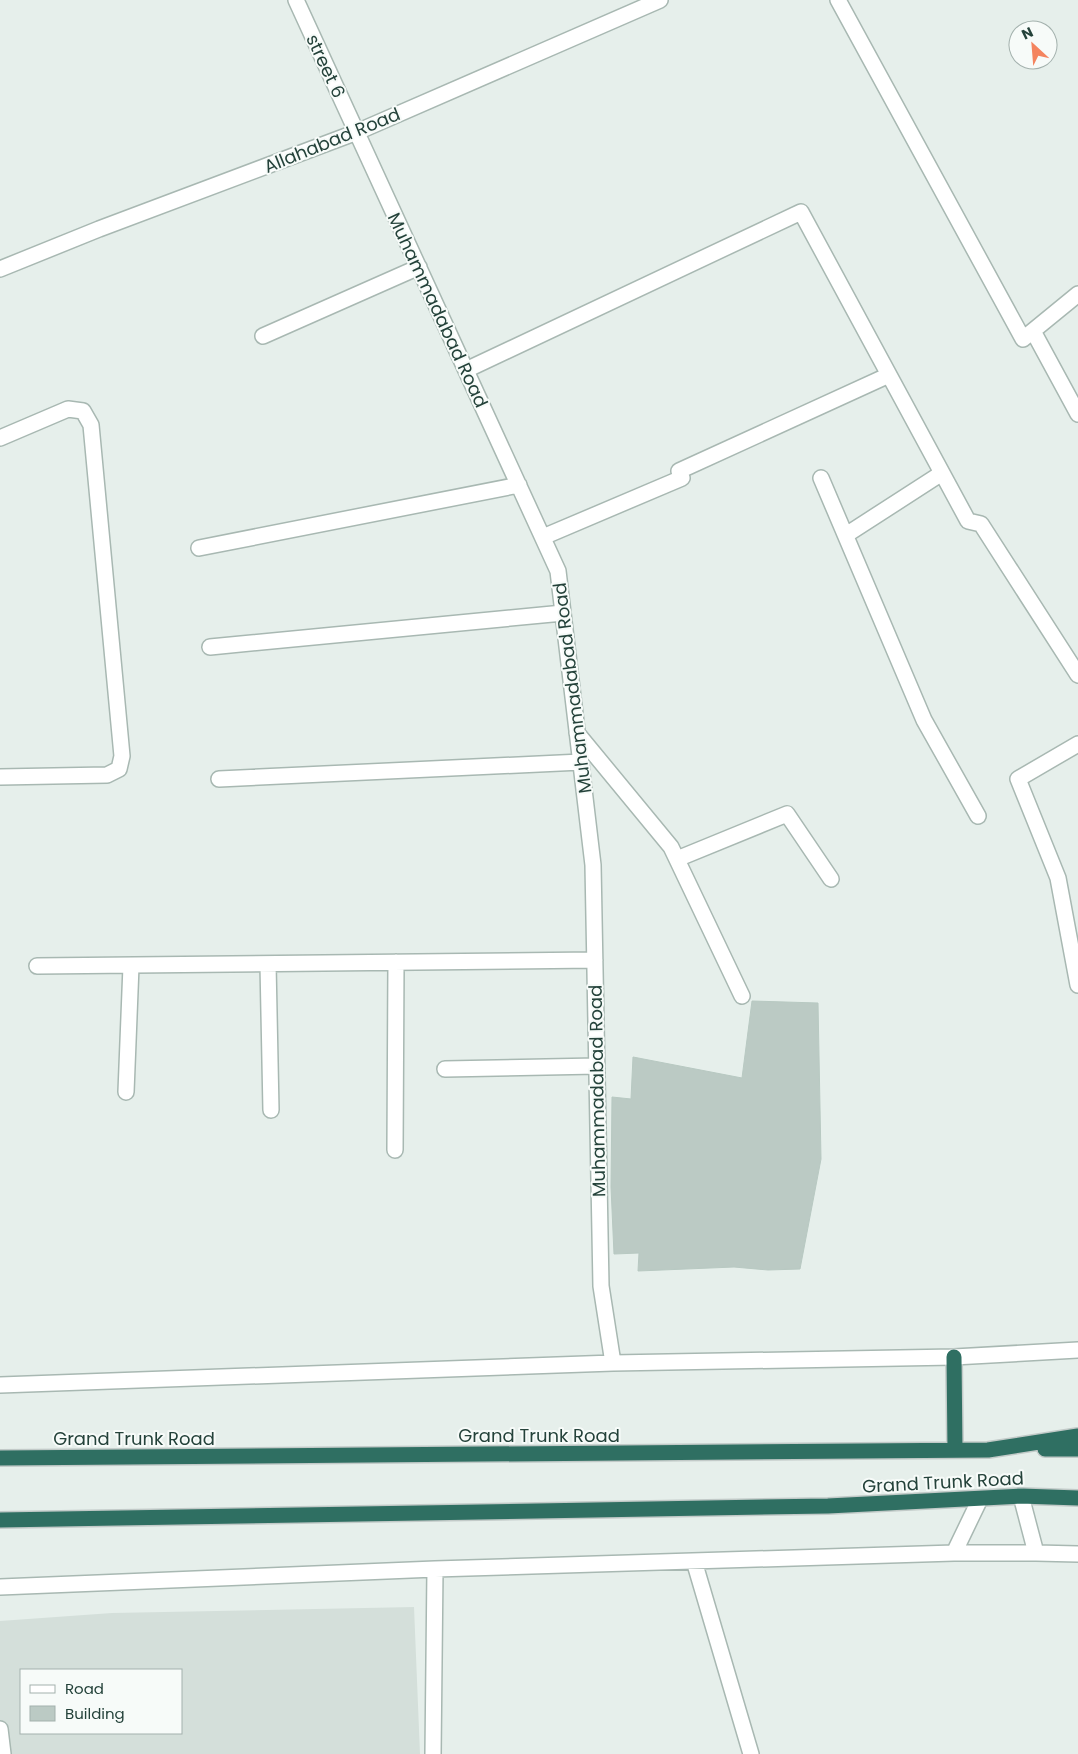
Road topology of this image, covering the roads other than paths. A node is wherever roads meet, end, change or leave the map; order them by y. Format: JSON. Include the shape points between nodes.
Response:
{"nodes":[{"id":1,"x":296,"y":0,"type":"edge"},
{"id":2,"x":838,"y":0,"type":"edge"},
{"id":3,"x":653,"y":2,"type":"edge"},
{"id":4,"x":357,"y":132,"type":"junction"},
{"id":5,"x":1,"y":267,"type":"edge"},
{"id":6,"x":419,"y":267,"type":"junction"},
{"id":7,"x":1078,"y":294,"type":"edge"},
{"id":8,"x":1033,"y":330,"type":"junction"},
{"id":9,"x":263,"y":336,"type":"dead end"},
{"id":10,"x":466,"y":370,"type":"junction"},
{"id":11,"x":889,"y":375,"type":"junction"},
{"id":12,"x":1078,"y":414,"type":"edge"},
{"id":13,"x":0,"y":438,"type":"edge"},
{"id":14,"x":942,"y":473,"type":"junction"},
{"id":15,"x":822,"y":478,"type":"dead end"},
{"id":16,"x":519,"y":485,"type":"junction"},
{"id":17,"x":846,"y":535,"type":"junction"},
{"id":18,"x":542,"y":537,"type":"junction"},
{"id":19,"x":199,"y":548,"type":"dead end"},
{"id":20,"x":563,"y":613,"type":"junction"},
{"id":21,"x":210,"y":647,"type":"dead end"},
{"id":22,"x":1078,"y":675,"type":"edge"},
{"id":23,"x":577,"y":733,"type":"junction"},
{"id":24,"x":1078,"y":744,"type":"edge"},
{"id":25,"x":580,"y":762,"type":"junction"},
{"id":26,"x":0,"y":777,"type":"edge"},
{"id":27,"x":220,"y":779,"type":"dead end"},
{"id":28,"x":978,"y":816,"type":"dead end"},
{"id":29,"x":677,"y":859,"type":"junction"},
{"id":30,"x":831,"y":879,"type":"dead end"},
{"id":31,"x":594,"y":960,"type":"junction"},
{"id":32,"x":396,"y":962,"type":"junction"},
{"id":33,"x":268,"y":964,"type":"junction"},
{"id":34,"x":37,"y":966,"type":"dead end"},
{"id":35,"x":131,"y":966,"type":"junction"},
{"id":36,"x":1078,"y":985,"type":"edge"},
{"id":37,"x":742,"y":996,"type":"dead end"},
{"id":38,"x":597,"y":1066,"type":"junction"},
{"id":39,"x":445,"y":1069,"type":"dead end"},
{"id":40,"x":126,"y":1092,"type":"dead end"},
{"id":41,"x":271,"y":1110,"type":"dead end"},
{"id":42,"x":395,"y":1150,"type":"dead end"},
{"id":43,"x":1078,"y":1350,"type":"edge"},
{"id":44,"x":954,"y":1357,"type":"junction"},
{"id":45,"x":612,"y":1363,"type":"junction"},
{"id":46,"x":0,"y":1385,"type":"edge"},
{"id":47,"x":1078,"y":1436,"type":"edge"},
{"id":48,"x":1078,"y":1449,"type":"edge"},
{"id":49,"x":955,"y":1450,"type":"junction"},
{"id":50,"x":988,"y":1450,"type":"junction"},
{"id":51,"x":0,"y":1458,"type":"edge"},
{"id":52,"x":1022,"y":1496,"type":"junction"},
{"id":53,"x":1078,"y":1498,"type":"edge"},
{"id":54,"x":980,"y":1499,"type":"junction"},
{"id":55,"x":0,"y":1520,"type":"edge"},
{"id":56,"x":954,"y":1553,"type":"junction"},
{"id":57,"x":1036,"y":1553,"type":"junction"},
{"id":58,"x":1078,"y":1554,"type":"edge"},
{"id":59,"x":694,"y":1562,"type":"junction"},
{"id":60,"x":436,"y":1569,"type":"junction"},
{"id":61,"x":0,"y":1587,"type":"edge"},
{"id":62,"x":0,"y":1729,"type":"edge"},
{"id":63,"x":3,"y":1754,"type":"edge"},
{"id":64,"x":433,"y":1754,"type":"edge"},
{"id":65,"x":751,"y":1754,"type":"edge"}],
"edges":[{"from":1,"to":4,"type":"street","name":"street 6"},
{"from":2,"to":8,"type":"street","via":[[1023,339]]},
{"from":3,"to":4,"type":"street","name":"Allahabad Road"},
{"from":4,"to":5,"type":"street","name":"Allahabad Road"},
{"from":4,"to":6,"type":"street","name":"Muhammadabad Road"},
{"from":6,"to":9,"type":"street"},
{"from":6,"to":10,"type":"street","name":"Muhammadabad Road"},
{"from":7,"to":8,"type":"street"},
{"from":8,"to":12,"type":"street"},
{"from":10,"to":11,"type":"street","via":[[801,212]]},
{"from":10,"to":16,"type":"street","name":"Muhammadabad Road"},
{"from":11,"to":14,"type":"street"},
{"from":11,"to":18,"type":"street","via":[[679,471],[682,478]]},
{"from":13,"to":26,"type":"street","via":[[68,409],[82,411],[91,425],[122,756],[119,769],[107,775]]},
{"from":14,"to":17,"type":"street"},
{"from":14,"to":22,"type":"street","via":[[968,521],[981,524]]},
{"from":15,"to":17,"type":"street"},
{"from":16,"to":18,"type":"street","name":"Muhammadabad Road"},
{"from":16,"to":19,"type":"street"},
{"from":17,"to":28,"type":"street","via":[[924,720]]},
{"from":18,"to":20,"type":"street","name":"Muhammadabad Road","via":[[558,571]]},
{"from":20,"to":21,"type":"street"},
{"from":20,"to":23,"type":"street","name":"Muhammadabad Road"},
{"from":23,"to":25,"type":"street","name":"Muhammadabad Road"},
{"from":23,"to":29,"type":"street","via":[[671,847]]},
{"from":24,"to":36,"type":"street","via":[[1018,780],[1058,878]]},
{"from":25,"to":27,"type":"street"},
{"from":25,"to":31,"type":"street","name":"Muhammadabad Road","via":[[593,865]]},
{"from":29,"to":30,"type":"street","via":[[786,814]]},
{"from":29,"to":37,"type":"street"},
{"from":31,"to":32,"type":"street"},
{"from":31,"to":38,"type":"street","name":"Muhammadabad Road"},
{"from":32,"to":33,"type":"street"},
{"from":32,"to":42,"type":"street"},
{"from":33,"to":35,"type":"street"},
{"from":33,"to":41,"type":"street"},
{"from":34,"to":35,"type":"street"},
{"from":35,"to":40,"type":"street"},
{"from":38,"to":39,"type":"street"},
{"from":38,"to":45,"type":"street","name":"Muhammadabad Road","via":[[601,1286]]},
{"from":43,"to":44,"type":"street"},
{"from":44,"to":45,"type":"street"},
{"from":44,"to":49,"type":"highway"},
{"from":45,"to":46,"type":"street"},
{"from":47,"to":50,"type":"highway","name":"Grand Trunk Road"},
{"from":48,"to":50,"type":"highway"},
{"from":49,"to":50,"type":"highway","name":"Grand Trunk Road"},
{"from":49,"to":51,"type":"highway","name":"Grand Trunk Road"},
{"from":52,"to":53,"type":"highway","name":"Grand Trunk Road"},
{"from":52,"to":54,"type":"highway","name":"Grand Trunk Road"},
{"from":52,"to":57,"type":"street"},
{"from":54,"to":55,"type":"highway","name":"Grand Trunk Road","via":[[818,1506]]},
{"from":54,"to":56,"type":"street"},
{"from":56,"to":57,"type":"street"},
{"from":56,"to":59,"type":"street"},
{"from":57,"to":58,"type":"street"},
{"from":59,"to":60,"type":"street"},
{"from":59,"to":65,"type":"street"},
{"from":60,"to":61,"type":"street"},
{"from":60,"to":64,"type":"street"},
{"from":62,"to":63,"type":"street"}]}
